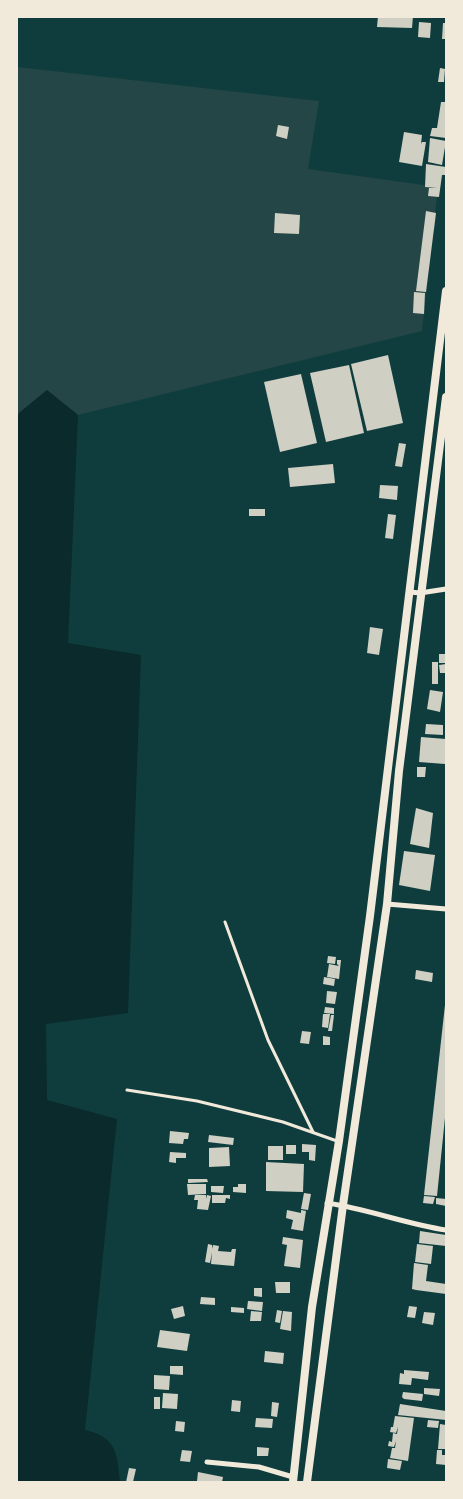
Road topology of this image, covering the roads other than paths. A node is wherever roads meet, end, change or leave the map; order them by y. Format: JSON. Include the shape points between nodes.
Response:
{"nodes":[{"id":1,"x":447,"y":291,"type":"edge"},
{"id":2,"x":447,"y":397,"type":"edge"},
{"id":3,"x":447,"y":590,"type":"edge"},
{"id":4,"x":410,"y":592,"type":"junction"},
{"id":5,"x":420,"y":593,"type":"junction"},
{"id":6,"x":387,"y":904,"type":"junction"},
{"id":7,"x":447,"y":909,"type":"edge"},
{"id":8,"x":225,"y":922,"type":"dead end"},
{"id":9,"x":127,"y":1090,"type":"dead end"},
{"id":10,"x":313,"y":1132,"type":"junction"},
{"id":11,"x":339,"y":1141,"type":"junction"},
{"id":12,"x":327,"y":1203,"type":"junction"},
{"id":13,"x":343,"y":1205,"type":"junction"},
{"id":14,"x":447,"y":1230,"type":"edge"},
{"id":15,"x":207,"y":1462,"type":"dead end"},
{"id":16,"x":293,"y":1480,"type":"edge"},
{"id":17,"x":307,"y":1482,"type":"edge"}],
"edges":[{"from":1,"to":4,"type":"main road"},
{"from":2,"to":5,"type":"main road"},
{"from":3,"to":5,"type":"street"},
{"from":4,"to":5,"type":"street"},
{"from":4,"to":11,"type":"main road"},
{"from":5,"to":6,"type":"main road"},
{"from":6,"to":7,"type":"street"},
{"from":6,"to":13,"type":"main road"},
{"from":8,"to":10,"type":"lane","via":[[268,1040]]},
{"from":9,"to":10,"type":"lane","via":[[197,1101]]},
{"from":10,"to":11,"type":"lane"},
{"from":11,"to":12,"type":"main road"},
{"from":12,"to":13,"type":"street"},
{"from":12,"to":16,"type":"main road"},
{"from":13,"to":14,"type":"street"},
{"from":13,"to":17,"type":"main road"},
{"from":15,"to":16,"type":"street","via":[[259,1467]]}]}
